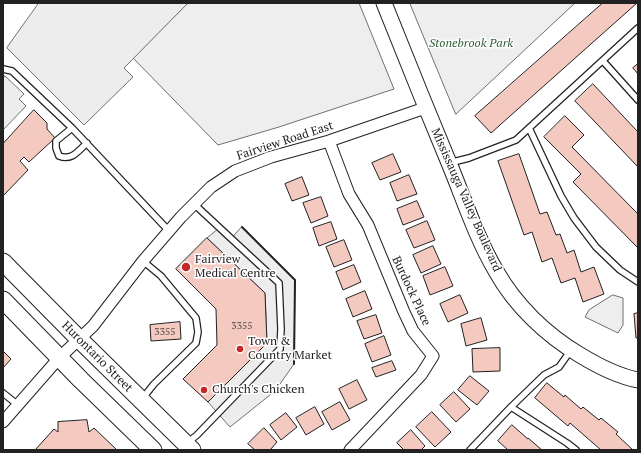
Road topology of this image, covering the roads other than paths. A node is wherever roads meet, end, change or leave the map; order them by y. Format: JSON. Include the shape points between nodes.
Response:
{"nodes":[{"id":1,"x":384,"y":3,"type":"edge"},
{"id":2,"x":638,"y":28,"type":"edge"},
{"id":3,"x":603,"y":61,"type":"junction"},
{"id":4,"x":3,"y":69,"type":"edge"},
{"id":5,"x":638,"y":100,"type":"edge"},
{"id":6,"x":426,"y":108,"type":"junction"},
{"id":7,"x":72,"y":128,"type":"junction"},
{"id":8,"x":529,"y":128,"type":"junction"},
{"id":9,"x":330,"y":141,"type":"junction"},
{"id":10,"x":87,"y":143,"type":"junction"},
{"id":11,"x":449,"y":163,"type":"junction"},
{"id":12,"x":193,"y":204,"type":"junction"},
{"id":13,"x":169,"y":231,"type":"junction"},
{"id":14,"x":143,"y":261,"type":"junction"},
{"id":15,"x":3,"y":262,"type":"edge"},
{"id":16,"x":638,"y":282,"type":"edge"},
{"id":17,"x":3,"y":300,"type":"edge"},
{"id":18,"x":79,"y":339,"type":"junction"},
{"id":19,"x":571,"y":350,"type":"junction"},
{"id":20,"x":59,"y":358,"type":"junction"},
{"id":21,"x":638,"y":380,"type":"edge"},
{"id":22,"x":3,"y":393,"type":"edge"},
{"id":23,"x":141,"y":401,"type":"junction"},
{"id":24,"x":18,"y":405,"type":"junction"},
{"id":25,"x":511,"y":407,"type":"junction"},
{"id":26,"x":3,"y":422,"type":"edge"},
{"id":27,"x":189,"y":447,"type":"edge"},
{"id":28,"x":152,"y":450,"type":"edge"},
{"id":29,"x":350,"y":450,"type":"edge"},
{"id":30,"x":470,"y":450,"type":"edge"},
{"id":31,"x":576,"y":450,"type":"edge"}],
"edges":[{"from":1,"to":6,"type":"street","name":"Mississauga Valley Boulevard"},
{"from":2,"to":3,"type":"lane"},
{"from":3,"to":5,"type":"lane"},
{"from":3,"to":8,"type":"lane"},
{"from":4,"to":7,"type":"lane","via":[[12,71]]},
{"from":6,"to":9,"type":"street","name":"Fairview Road East"},
{"from":6,"to":11,"type":"street","name":"Mississauga Valley Boulevard"},
{"from":7,"to":10,"type":"lane"},
{"from":7,"to":10,"type":"lane","via":[[56,141],[60,156],[70,158]]},
{"from":8,"to":11,"type":"lane","via":[[516,140]]},
{"from":8,"to":16,"type":"lane","via":[[574,218],[596,246],[620,270]]},
{"from":9,"to":12,"type":"street","name":"Fairview Road East","via":[[271,157],[235,171],[211,187]]},
{"from":9,"to":29,"type":"street","name":"Burdock Place","via":[[349,194],[368,225],[413,331],[433,356],[421,376]]},
{"from":10,"to":13,"type":"lane"},
{"from":11,"to":19,"type":"street","name":"Mississauga Valley Boulevard","via":[[473,223],[495,270],[508,290],[549,334]]},
{"from":12,"to":13,"type":"street","name":"Fairview Road East"},
{"from":12,"to":27,"type":"lane","via":[[279,283],[281,342],[280,349],[197,435]]},
{"from":13,"to":14,"type":"street","name":"Fairview Road East"},
{"from":14,"to":18,"type":"street","name":"Fairview Road East","via":[[93,326]]},
{"from":14,"to":23,"type":"lane","via":[[160,276],[196,318],[198,332],[196,343],[154,384]]},
{"from":15,"to":18,"type":"main road","name":"Hurontario Street"},
{"from":17,"to":20,"type":"main road"},
{"from":18,"to":20,"type":"street","name":"Fairview Road East"},
{"from":18,"to":23,"type":"main road","name":"Hurontario Street"},
{"from":19,"to":21,"type":"street","name":"Mississauga Valley Boulevard","via":[[599,366]]},
{"from":19,"to":25,"type":"lane","via":[[559,367],[544,376]]},
{"from":20,"to":24,"type":"street","name":"Fairview Road East"},
{"from":20,"to":28,"type":"main road"},
{"from":22,"to":24,"type":"lane"},
{"from":23,"to":27,"type":"main road","name":"Hurontario Street"},
{"from":24,"to":26,"type":"street","name":"Fairview Road East"},
{"from":25,"to":30,"type":"lane"},
{"from":25,"to":31,"type":"lane"}]}
